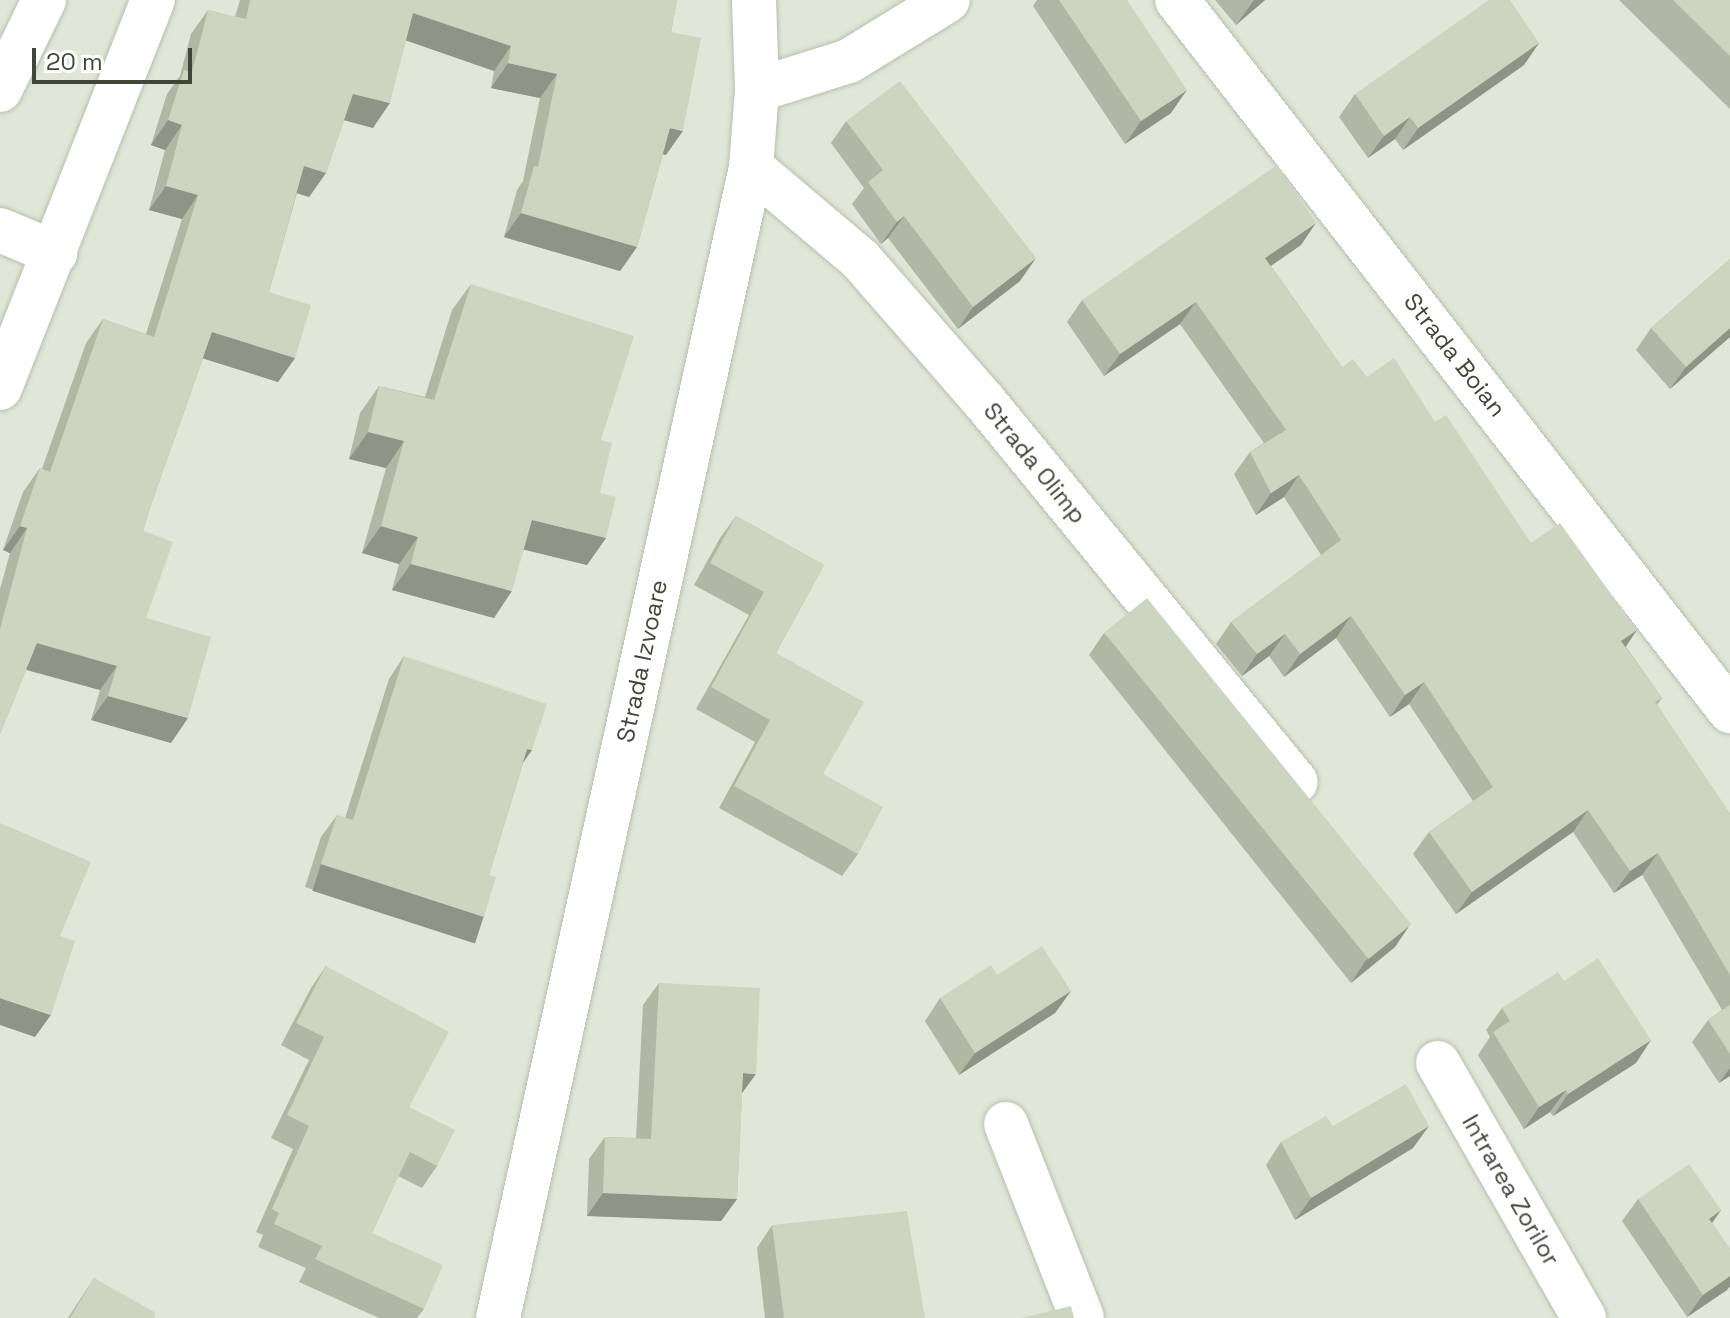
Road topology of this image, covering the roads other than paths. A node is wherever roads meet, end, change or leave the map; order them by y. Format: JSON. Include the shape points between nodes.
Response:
{"nodes":[{"id":1,"x":44,"y":0,"type":"edge"},
{"id":2,"x":153,"y":0,"type":"edge"},
{"id":3,"x":754,"y":0,"type":"edge"},
{"id":4,"x":948,"y":0,"type":"edge"},
{"id":5,"x":1177,"y":0,"type":"edge"},
{"id":6,"x":0,"y":90,"type":"edge"},
{"id":7,"x":757,"y":90,"type":"junction"},
{"id":8,"x":751,"y":167,"type":"junction"},
{"id":9,"x":0,"y":230,"type":"edge"},
{"id":10,"x":55,"y":253,"type":"junction"},
{"id":11,"x":0,"y":388,"type":"edge"},
{"id":12,"x":1730,"y":711,"type":"edge"},
{"id":13,"x":1296,"y":782,"type":"edge"},
{"id":14,"x":1438,"y":1063,"type":"dead end"},
{"id":15,"x":1006,"y":1124,"type":"dead end"},
{"id":16,"x":498,"y":1318,"type":"edge"},
{"id":17,"x":1082,"y":1318,"type":"edge"},
{"id":18,"x":1584,"y":1318,"type":"edge"}],
"edges":[{"from":1,"to":6,"type":"street"},
{"from":2,"to":10,"type":"street"},
{"from":3,"to":7,"type":"street","name":"Strada Izvoare"},
{"from":4,"to":7,"type":"street","via":[[849,61],[810,78]]},
{"from":5,"to":12,"type":"street","name":"Strada Boian"},
{"from":7,"to":8,"type":"street","name":"Strada Izvoare"},
{"from":8,"to":13,"type":"street","name":"Strada Olimp","via":[[860,259],[984,401]]},
{"from":8,"to":16,"type":"street","name":"Strada Izvoare"},
{"from":9,"to":10,"type":"street"},
{"from":10,"to":11,"type":"street"},
{"from":14,"to":18,"type":"street","name":"Intrarea Zorilor"},
{"from":15,"to":17,"type":"street"}]}
